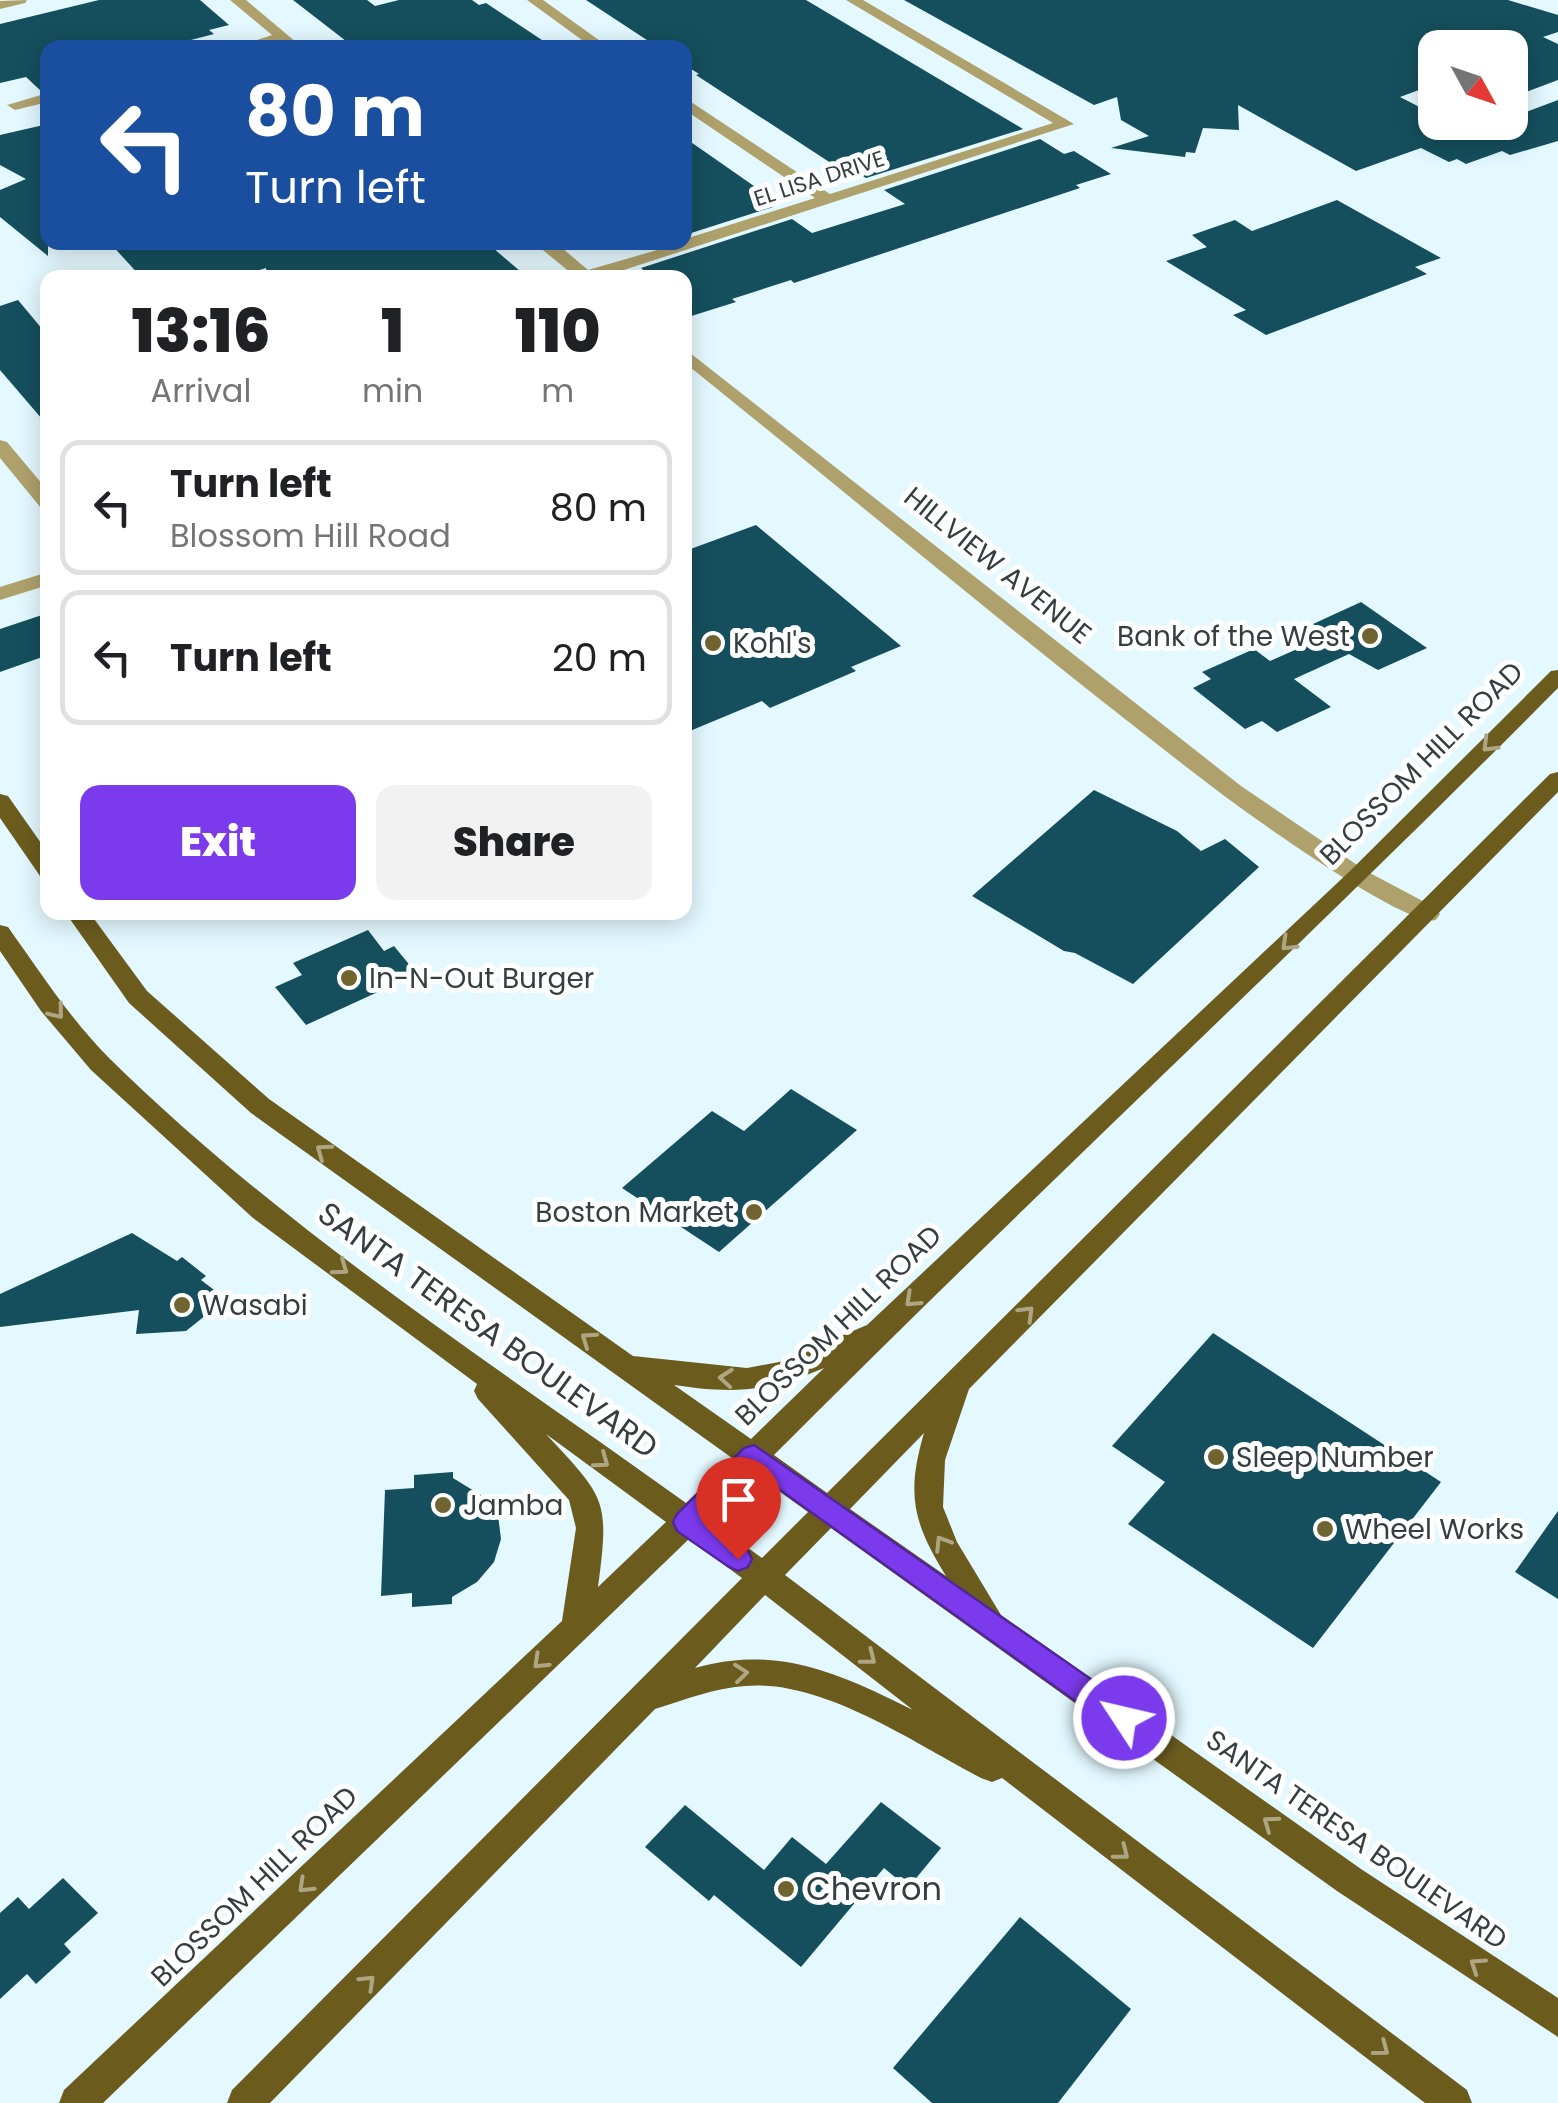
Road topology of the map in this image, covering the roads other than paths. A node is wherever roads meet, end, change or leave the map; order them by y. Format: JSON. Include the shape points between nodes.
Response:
{"nodes":[{"id":1,"x":20,"y":0,"type":"edge"},
{"id":2,"x":236,"y":0,"type":"edge"},
{"id":3,"x":534,"y":0,"type":"edge"},
{"id":4,"x":854,"y":0,"type":"edge"},
{"id":5,"x":0,"y":5,"type":"edge"},
{"id":6,"x":282,"y":37,"type":"junction"},
{"id":7,"x":271,"y":40,"type":"edge"},
{"id":8,"x":286,"y":40,"type":"edge"},
{"id":9,"x":592,"y":40,"type":"edge"},
{"id":10,"x":40,"y":99,"type":"edge"},
{"id":11,"x":15,"y":105,"type":"dead end"},
{"id":12,"x":692,"y":108,"type":"edge"},
{"id":13,"x":827,"y":198,"type":"junction"},
{"id":14,"x":692,"y":242,"type":"edge"},
{"id":15,"x":554,"y":250,"type":"edge"},
{"id":16,"x":669,"y":250,"type":"edge"},
{"id":17,"x":578,"y":270,"type":"edge"},
{"id":18,"x":608,"y":270,"type":"edge"},
{"id":19,"x":692,"y":362,"type":"edge"},
{"id":20,"x":0,"y":446,"type":"edge"},
{"id":21,"x":40,"y":494,"type":"edge"},
{"id":22,"x":40,"y":581,"type":"edge"},
{"id":23,"x":0,"y":594,"type":"edge"},
{"id":24,"x":1558,"y":676,"type":"edge"},
{"id":25,"x":1558,"y":779,"type":"edge"},
{"id":26,"x":0,"y":801,"type":"edge"},
{"id":27,"x":40,"y":859,"type":"edge"},
{"id":28,"x":1358,"y":876,"type":"junction"},
{"id":29,"x":1428,"y":914,"type":"junction"},
{"id":30,"x":82,"y":920,"type":"edge"},
{"id":31,"x":0,"y":933,"type":"edge"},
{"id":32,"x":883,"y":1327,"type":"junction"},
{"id":33,"x":447,"y":1346,"type":"junction"},
{"id":34,"x":627,"y":1366,"type":"junction"},
{"id":35,"x":958,"y":1382,"type":"junction"},
{"id":36,"x":754,"y":1456,"type":"junction"},
{"id":37,"x":830,"y":1510,"type":"junction"},
{"id":38,"x":687,"y":1522,"type":"junction"},
{"id":39,"x":764,"y":1577,"type":"junction"},
{"id":40,"x":577,"y":1626,"type":"junction"},
{"id":41,"x":994,"y":1626,"type":"junction"},
{"id":42,"x":646,"y":1698,"type":"junction"},
{"id":43,"x":1045,"y":1794,"type":"junction"},
{"id":44,"x":1558,"y":2019,"type":"edge"},
{"id":45,"x":77,"y":2103,"type":"edge"},
{"id":46,"x":245,"y":2103,"type":"edge"},
{"id":47,"x":1454,"y":2103,"type":"edge"}],
"edges":[{"from":1,"to":5,"type":"street"},
{"from":2,"to":6,"type":"street"},
{"from":3,"to":9,"type":"street"},
{"from":4,"to":13,"type":"street","name":"EL LISA DRIVE","via":[[1066,124]]},
{"from":6,"to":7,"type":"street"},
{"from":6,"to":8,"type":"street"},
{"from":10,"to":11,"type":"street"},
{"from":12,"to":13,"type":"street"},
{"from":13,"to":14,"type":"street","name":"EL LISA DRIVE"},
{"from":15,"to":17,"type":"street"},
{"from":16,"to":18,"type":"street","name":"EL LISA DRIVE"},
{"from":19,"to":28,"type":"street","name":"HILLVIEW AVENUE","via":[[1233,791]]},
{"from":20,"to":21,"type":"street"},
{"from":22,"to":23,"type":"street"},
{"from":24,"to":28,"type":"main road","name":"BLOSSOM HILL ROAD","one_way":true},
{"from":25,"to":29,"type":"main road"},
{"from":26,"to":27,"type":"main road"},
{"from":28,"to":29,"type":"street","name":"HILLVIEW AVENUE"},
{"from":28,"to":32,"type":"main road","name":"BLOSSOM HILL ROAD","one_way":true},
{"from":35,"to":29,"type":"main road","one_way":true},
{"from":34,"to":30,"type":"main road","name":"SANTA TERESA BOULEVARD","one_way":true,"via":[[260,1106],[138,997]]},
{"from":31,"to":33,"type":"main road","name":"SANTA TERESA BOULEVARD","one_way":true,"via":[[50,1004],[127,1089],[262,1211]]},
{"from":32,"to":34,"type":"main road","one_way":true,"via":[[760,1378]]},
{"from":32,"to":36,"type":"main road","name":"BLOSSOM HILL ROAD"},
{"from":33,"to":38,"type":"main road","name":"SANTA TERESA BOULEVARD","one_way":true},
{"from":33,"to":40,"type":"main road","via":[[583,1494],[590,1528]]},
{"from":34,"to":36,"type":"main road","name":"SANTA TERESA BOULEVARD"},
{"from":35,"to":37,"type":"main road"},
{"from":41,"to":35,"type":"main road","one_way":true,"via":[[932,1528],[926,1502],[930,1454]]},
{"from":36,"to":37,"type":"main road","name":"SANTA TERESA BOULEVARD"},
{"from":36,"to":38,"type":"main road","name":"BLOSSOM HILL ROAD"},
{"from":37,"to":39,"type":"main road"},
{"from":37,"to":41,"type":"main road","name":"SANTA TERESA BOULEVARD"},
{"from":38,"to":39,"type":"main road","name":"SANTA TERESA BOULEVARD"},
{"from":38,"to":40,"type":"main road","name":"BLOSSOM HILL ROAD"},
{"from":39,"to":42,"type":"main road"},
{"from":39,"to":43,"type":"main road","name":"SANTA TERESA BOULEVARD","one_way":true},
{"from":40,"to":45,"type":"main road","name":"BLOSSOM HILL ROAD","one_way":true},
{"from":44,"to":41,"type":"main road","name":"SANTA TERESA BOULEVARD","one_way":true,"via":[[1349,1880]]},
{"from":42,"to":43,"type":"main road","one_way":true,"via":[[719,1675],[797,1674]]},
{"from":46,"to":42,"type":"main road","one_way":true},
{"from":43,"to":47,"type":"main road","name":"SANTA TERESA BOULEVARD","one_way":true}]}
